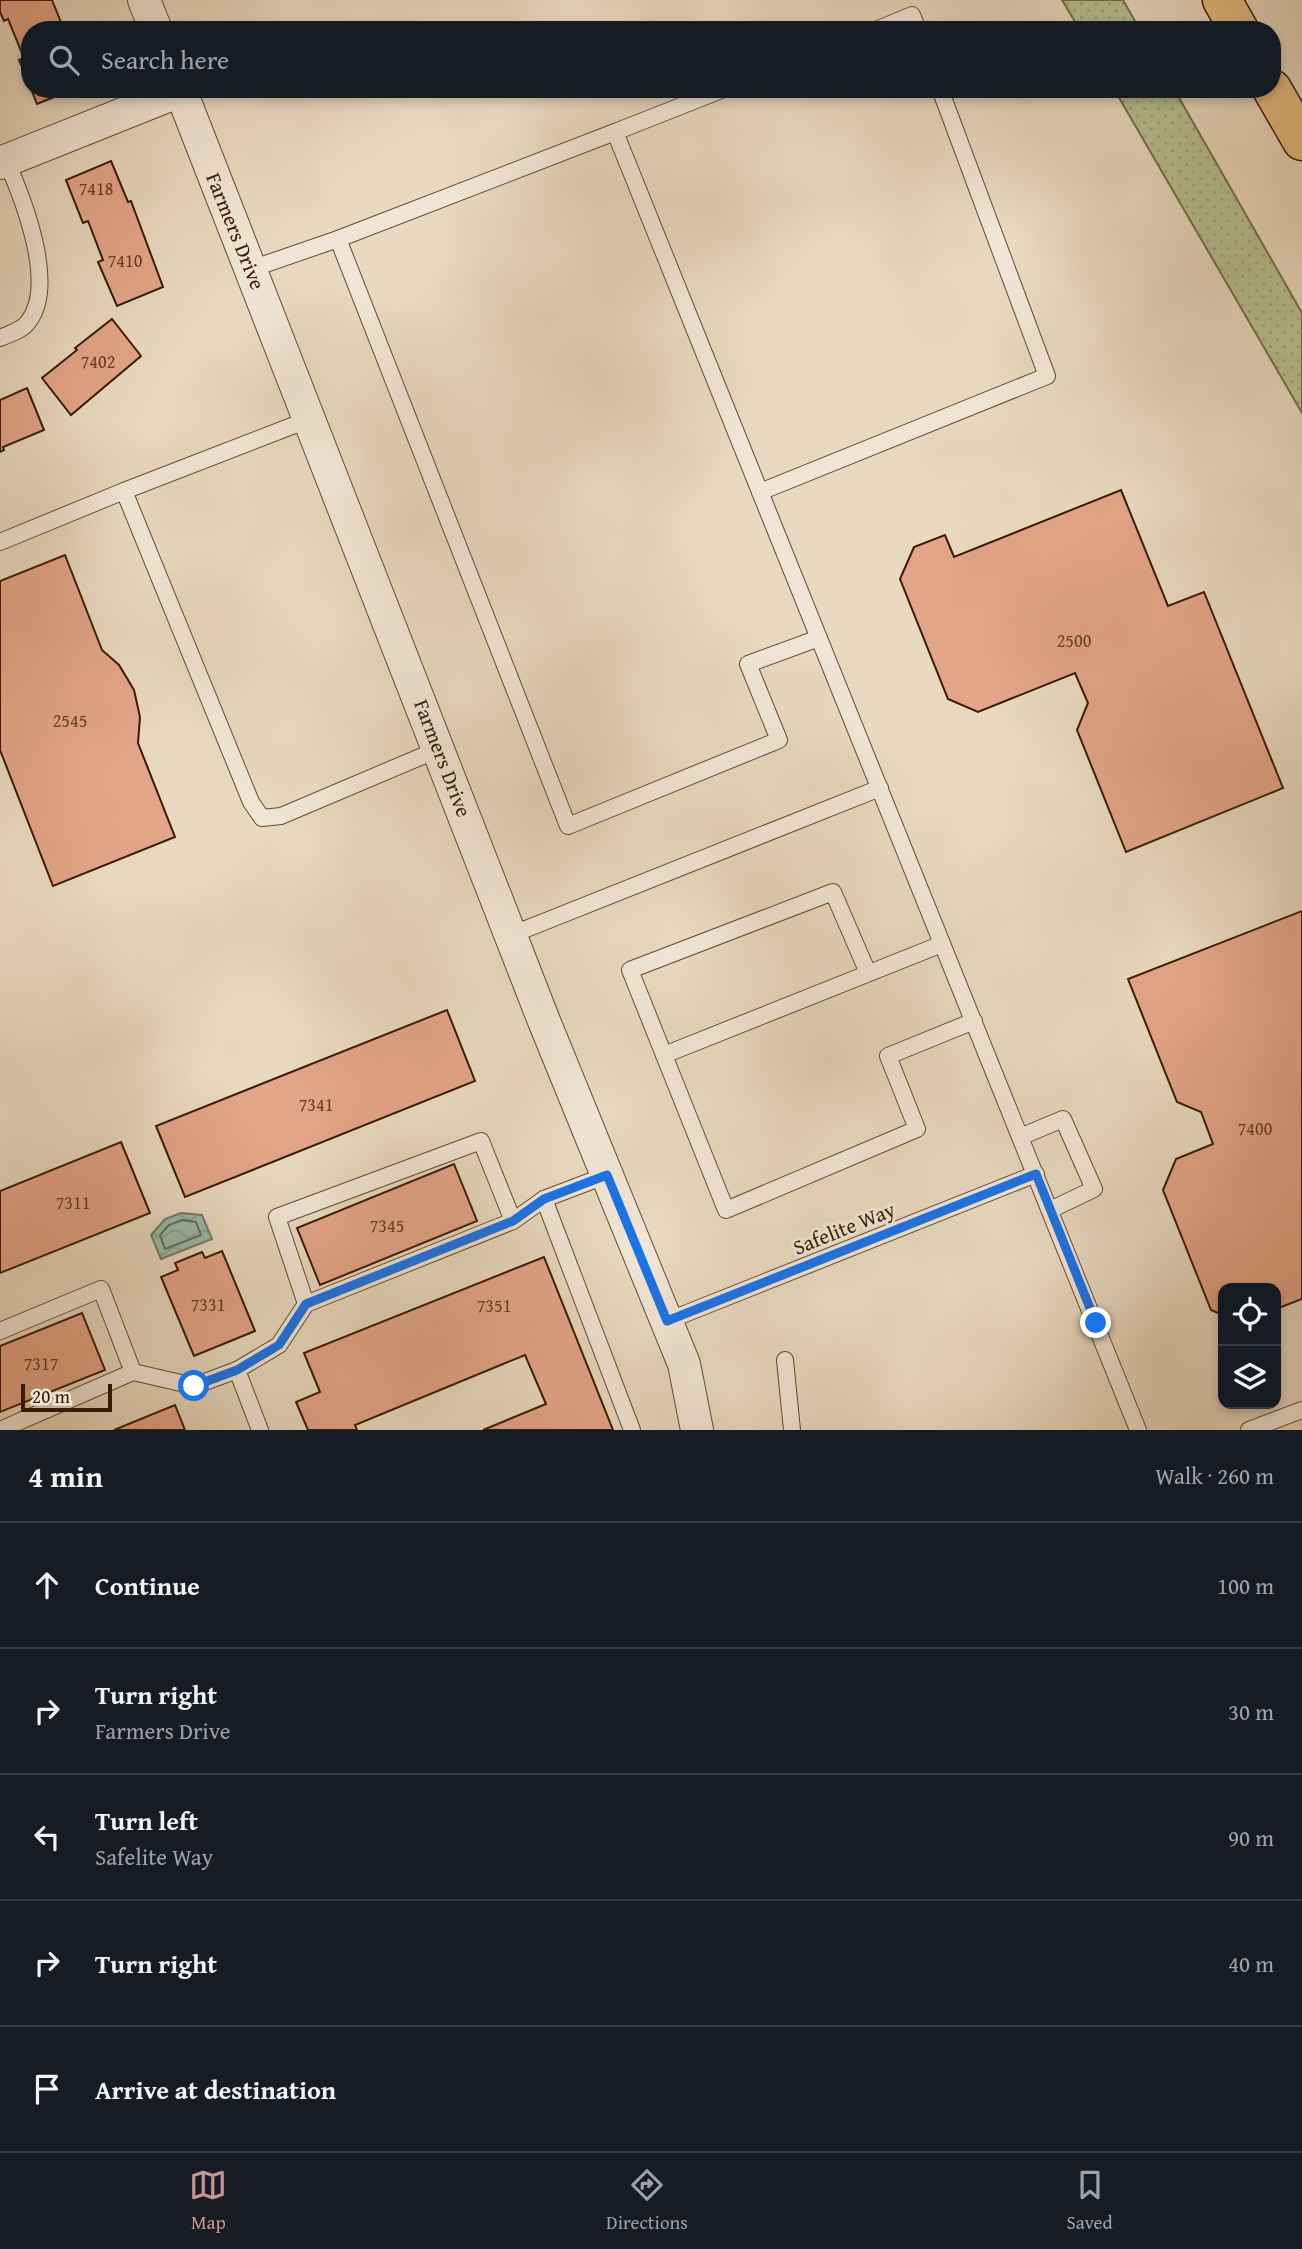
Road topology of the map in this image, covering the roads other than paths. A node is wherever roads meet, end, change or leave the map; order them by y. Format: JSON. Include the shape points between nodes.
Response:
{"nodes":[{"id":1,"x":144,"y":0,"type":"edge"},
{"id":2,"x":1222,"y":0,"type":"edge"},
{"id":3,"x":152,"y":21,"type":"edge"},
{"id":4,"x":898,"y":21,"type":"edge"},
{"id":5,"x":914,"y":21,"type":"edge"},
{"id":6,"x":1234,"y":21,"type":"edge"},
{"id":7,"x":159,"y":98,"type":"edge"},
{"id":8,"x":183,"y":98,"type":"edge"},
{"id":9,"x":701,"y":98,"type":"edge"},
{"id":10,"x":943,"y":98,"type":"edge"},
{"id":11,"x":1277,"y":98,"type":"edge"},
{"id":12,"x":615,"y":132,"type":"junction"},
{"id":13,"x":1302,"y":141,"type":"edge"},
{"id":14,"x":2,"y":157,"type":"edge"},
{"id":15,"x":338,"y":239,"type":"junction"},
{"id":16,"x":251,"y":269,"type":"junction"},
{"id":17,"x":0,"y":338,"type":"edge"},
{"id":18,"x":310,"y":419,"type":"junction"},
{"id":19,"x":124,"y":491,"type":"junction"},
{"id":20,"x":760,"y":492,"type":"junction"},
{"id":21,"x":0,"y":542,"type":"edge"},
{"id":22,"x":819,"y":638,"type":"junction"},
{"id":23,"x":439,"y":749,"type":"junction"},
{"id":24,"x":880,"y":788,"type":"junction"},
{"id":25,"x":511,"y":935,"type":"junction"},
{"id":26,"x":942,"y":944,"type":"junction"},
{"id":27,"x":867,"y":973,"type":"junction"},
{"id":28,"x":974,"y":1021,"type":"junction"},
{"id":29,"x":664,"y":1055,"type":"junction"},
{"id":30,"x":1020,"y":1137,"type":"junction"},
{"id":31,"x":1036,"y":1174,"type":"junction"},
{"id":32,"x":607,"y":1175,"type":"junction"},
{"id":33,"x":544,"y":1199,"type":"junction"},
{"id":34,"x":1050,"y":1209,"type":"junction"},
{"id":35,"x":513,"y":1221,"type":"junction"},
{"id":36,"x":306,"y":1304,"type":"junction"},
{"id":37,"x":667,"y":1321,"type":"junction"},
{"id":38,"x":0,"y":1331,"type":"edge"},
{"id":39,"x":785,"y":1360,"type":"dead end"},
{"id":40,"x":237,"y":1370,"type":"junction"},
{"id":41,"x":134,"y":1372,"type":"junction"},
{"id":42,"x":1302,"y":1410,"type":"edge"},
{"id":43,"x":0,"y":1430,"type":"edge"},
{"id":44,"x":260,"y":1430,"type":"edge"},
{"id":45,"x":632,"y":1430,"type":"edge"},
{"id":46,"x":697,"y":1430,"type":"edge"},
{"id":47,"x":792,"y":1430,"type":"edge"},
{"id":48,"x":1138,"y":1430,"type":"edge"},
{"id":49,"x":1249,"y":1430,"type":"edge"}],
"edges":[{"from":1,"to":3,"type":"street"},
{"from":2,"to":6,"type":"highway"},
{"from":4,"to":5,"type":"lane","via":[[912,15]]},
{"from":7,"to":14,"type":"street"},
{"from":8,"to":16,"type":"street","name":"Farmers Drive"},
{"from":9,"to":12,"type":"lane"},
{"from":10,"to":20,"type":"lane","via":[[1047,376]]},
{"from":11,"to":13,"type":"highway"},
{"from":12,"to":15,"type":"lane"},
{"from":12,"to":20,"type":"lane"},
{"from":14,"to":17,"type":"lane","via":[[33,230],[40,272],[37,307],[27,325]]},
{"from":15,"to":16,"type":"lane"},
{"from":15,"to":22,"type":"lane","via":[[568,826],[779,740],[748,664]]},
{"from":16,"to":18,"type":"street","name":"Farmers Drive"},
{"from":18,"to":19,"type":"lane"},
{"from":18,"to":23,"type":"street","name":"Farmers Drive"},
{"from":19,"to":21,"type":"lane"},
{"from":19,"to":23,"type":"lane","via":[[251,802],[262,817],[281,816]]},
{"from":20,"to":22,"type":"lane"},
{"from":22,"to":24,"type":"lane"},
{"from":23,"to":25,"type":"street","name":"Farmers Drive"},
{"from":24,"to":25,"type":"lane"},
{"from":24,"to":26,"type":"lane"},
{"from":25,"to":32,"type":"street","name":"Farmers Drive"},
{"from":26,"to":27,"type":"lane"},
{"from":26,"to":28,"type":"lane"},
{"from":27,"to":29,"type":"lane"},
{"from":27,"to":29,"type":"lane","via":[[833,892],[630,970]]},
{"from":28,"to":29,"type":"lane","via":[[888,1056],[917,1129],[726,1210]]},
{"from":28,"to":30,"type":"lane"},
{"from":30,"to":31,"type":"lane"},
{"from":30,"to":34,"type":"lane","via":[[1063,1119],[1094,1189]]},
{"from":31,"to":34,"type":"lane"},
{"from":31,"to":37,"type":"lane","name":"Safelite Way"},
{"from":32,"to":33,"type":"lane"},
{"from":32,"to":37,"type":"street","name":"Farmers Drive"},
{"from":33,"to":35,"type":"lane"},
{"from":33,"to":45,"type":"lane"},
{"from":34,"to":48,"type":"lane"},
{"from":35,"to":36,"type":"lane"},
{"from":35,"to":36,"type":"lane","via":[[481,1142],[277,1217]]},
{"from":36,"to":40,"type":"lane","via":[[279,1345]]},
{"from":37,"to":46,"type":"street","name":"Farmers Drive","via":[[684,1364]]},
{"from":38,"to":41,"type":"lane","via":[[101,1289]]},
{"from":39,"to":47,"type":"lane"},
{"from":40,"to":41,"type":"lane","via":[[194,1386]]},
{"from":40,"to":44,"type":"lane"},
{"from":41,"to":43,"type":"lane"},
{"from":42,"to":49,"type":"lane"}]}
